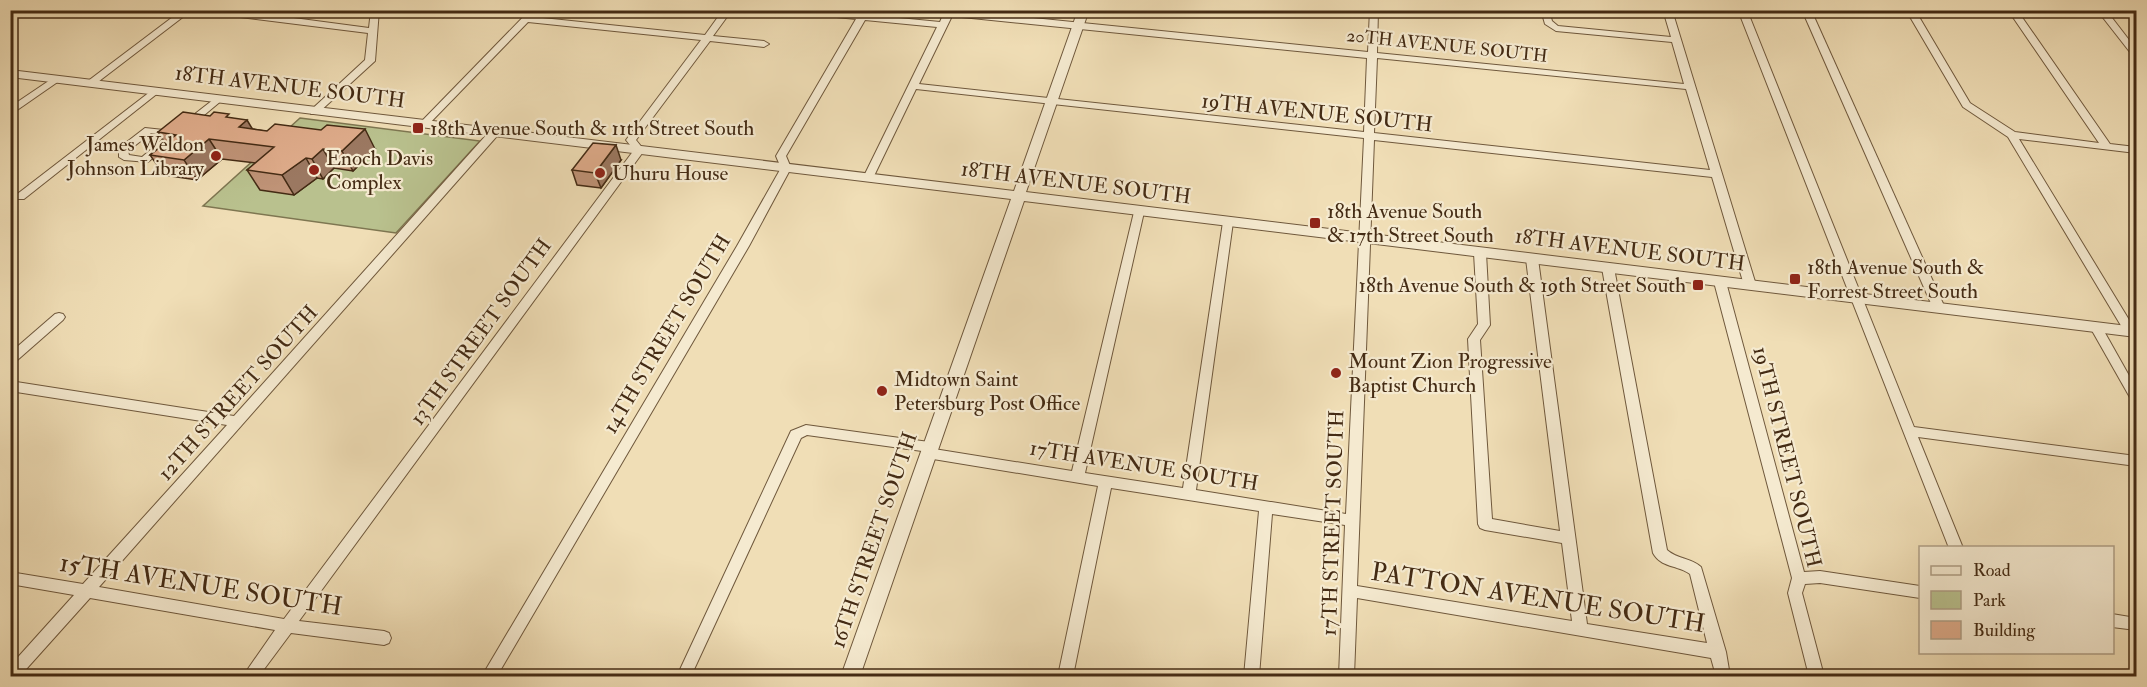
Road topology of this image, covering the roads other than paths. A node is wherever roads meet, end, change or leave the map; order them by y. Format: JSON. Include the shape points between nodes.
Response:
{"nodes":[{"id":1,"x":188,"y":10,"type":"edge"},
{"id":2,"x":208,"y":10,"type":"edge"},
{"id":3,"x":375,"y":10,"type":"edge"},
{"id":4,"x":535,"y":10,"type":"edge"},
{"id":5,"x":728,"y":10,"type":"edge"},
{"id":6,"x":797,"y":10,"type":"edge"},
{"id":7,"x":1084,"y":10,"type":"edge"},
{"id":8,"x":1374,"y":10,"type":"edge"},
{"id":9,"x":1545,"y":10,"type":"edge"},
{"id":10,"x":1667,"y":10,"type":"edge"},
{"id":11,"x":1742,"y":10,"type":"edge"},
{"id":12,"x":1806,"y":10,"type":"edge"},
{"id":13,"x":1910,"y":10,"type":"edge"},
{"id":14,"x":2012,"y":10,"type":"edge"},
{"id":15,"x":2101,"y":10,"type":"edge"},
{"id":16,"x":950,"y":12,"type":"edge"},
{"id":17,"x":864,"y":14,"type":"edge"},
{"id":18,"x":527,"y":19,"type":"junction"},
{"id":19,"x":941,"y":25,"type":"junction"},
{"id":20,"x":1078,"y":26,"type":"junction"},
{"id":21,"x":373,"y":31,"type":"junction"},
{"id":22,"x":707,"y":38,"type":"junction"},
{"id":23,"x":1676,"y":40,"type":"junction"},
{"id":24,"x":764,"y":44,"type":"dead end"},
{"id":25,"x":2136,"y":54,"type":"edge"},
{"id":26,"x":1373,"y":56,"type":"junction"},
{"id":27,"x":10,"y":74,"type":"edge"},
{"id":28,"x":56,"y":79,"type":"junction"},
{"id":29,"x":91,"y":83,"type":"junction"},
{"id":30,"x":913,"y":86,"type":"junction"},
{"id":31,"x":1690,"y":87,"type":"junction"},
{"id":32,"x":154,"y":91,"type":"junction"},
{"id":33,"x":218,"y":99,"type":"junction"},
{"id":34,"x":1051,"y":101,"type":"junction"},
{"id":35,"x":10,"y":112,"type":"edge"},
{"id":36,"x":314,"y":112,"type":"junction"},
{"id":37,"x":423,"y":126,"type":"junction"},
{"id":38,"x":175,"y":134,"type":"junction"},
{"id":39,"x":493,"y":134,"type":"junction"},
{"id":40,"x":2012,"y":135,"type":"junction"},
{"id":41,"x":1371,"y":136,"type":"junction"},
{"id":42,"x":2106,"y":145,"type":"junction"},
{"id":43,"x":639,"y":150,"type":"junction"},
{"id":44,"x":2136,"y":150,"type":"edge"},
{"id":45,"x":786,"y":168,"type":"junction"},
{"id":46,"x":1716,"y":174,"type":"junction"},
{"id":47,"x":868,"y":178,"type":"junction"},
{"id":48,"x":20,"y":197,"type":"dead end"},
{"id":49,"x":1018,"y":197,"type":"junction"},
{"id":50,"x":1139,"y":212,"type":"junction"},
{"id":51,"x":1228,"y":222,"type":"junction"},
{"id":52,"x":1364,"y":239,"type":"junction"},
{"id":53,"x":1480,"y":253,"type":"junction"},
{"id":54,"x":1532,"y":259,"type":"junction"},
{"id":55,"x":1608,"y":268,"type":"junction"},
{"id":56,"x":1720,"y":282,"type":"junction"},
{"id":57,"x":1750,"y":285,"type":"junction"},
{"id":58,"x":1859,"y":299,"type":"junction"},
{"id":59,"x":1939,"y":308,"type":"junction"},
{"id":60,"x":59,"y":317,"type":"dead end"},
{"id":61,"x":2096,"y":327,"type":"junction"},
{"id":62,"x":2133,"y":332,"type":"edge"},
{"id":63,"x":10,"y":360,"type":"edge"},
{"id":64,"x":10,"y":386,"type":"edge"},
{"id":65,"x":2136,"y":398,"type":"edge"},
{"id":66,"x":239,"y":422,"type":"junction"},
{"id":67,"x":1910,"y":431,"type":"junction"},
{"id":68,"x":928,"y":450,"type":"junction"},
{"id":69,"x":2136,"y":461,"type":"edge"},
{"id":70,"x":1077,"y":477,"type":"junction"},
{"id":71,"x":1106,"y":481,"type":"junction"},
{"id":72,"x":1189,"y":494,"type":"junction"},
{"id":73,"x":1266,"y":507,"type":"junction"},
{"id":74,"x":1354,"y":521,"type":"junction"},
{"id":75,"x":1567,"y":538,"type":"junction"},
{"id":76,"x":1955,"y":546,"type":"edge"},
{"id":77,"x":10,"y":578,"type":"edge"},
{"id":78,"x":1799,"y":578,"type":"junction"},
{"id":79,"x":87,"y":591,"type":"junction"},
{"id":80,"x":1350,"y":591,"type":"junction"},
{"id":81,"x":1919,"y":592,"type":"edge"},
{"id":82,"x":2114,"y":620,"type":"edge"},
{"id":83,"x":2136,"y":624,"type":"edge"},
{"id":84,"x":288,"y":626,"type":"junction"},
{"id":85,"x":1580,"y":629,"type":"junction"},
{"id":86,"x":384,"y":638,"type":"dead end"},
{"id":87,"x":1718,"y":652,"type":"junction"},
{"id":88,"x":11,"y":676,"type":"edge"},
{"id":89,"x":250,"y":676,"type":"edge"},
{"id":90,"x":489,"y":676,"type":"edge"},
{"id":91,"x":684,"y":676,"type":"edge"},
{"id":92,"x":850,"y":676,"type":"edge"},
{"id":93,"x":1065,"y":676,"type":"edge"},
{"id":94,"x":1251,"y":676,"type":"edge"},
{"id":95,"x":1346,"y":676,"type":"edge"},
{"id":96,"x":1723,"y":676,"type":"edge"},
{"id":97,"x":1818,"y":676,"type":"edge"}],
"edges":[{"from":1,"to":29,"type":"street"},
{"from":2,"to":21,"type":"street"},
{"from":3,"to":21,"type":"street"},
{"from":4,"to":18,"type":"street"},
{"from":5,"to":22,"type":"street"},
{"from":6,"to":17,"type":"street"},
{"from":7,"to":20,"type":"street","name":"16TH STREET SOUTH"},
{"from":8,"to":26,"type":"street","name":"17TH STREET SOUTH"},
{"from":9,"to":23,"type":"street","via":[[1548,22],[1556,28]]},
{"from":10,"to":23,"type":"street"},
{"from":11,"to":58,"type":"street"},
{"from":12,"to":59,"type":"street"},
{"from":13,"to":40,"type":"street","via":[[1966,105]]},
{"from":14,"to":42,"type":"street"},
{"from":15,"to":25,"type":"street"},
{"from":16,"to":19,"type":"street"},
{"from":16,"to":20,"type":"street","name":"20TH AVENUE SOUTH"},
{"from":17,"to":19,"type":"street"},
{"from":17,"to":45,"type":"street","name":"14TH STREET SOUTH","via":[[781,156]]},
{"from":18,"to":22,"type":"street"},
{"from":18,"to":37,"type":"street"},
{"from":19,"to":30,"type":"street"},
{"from":20,"to":26,"type":"street","name":"20TH AVENUE SOUTH"},
{"from":20,"to":34,"type":"street","name":"16TH STREET SOUTH"},
{"from":21,"to":36,"type":"street","via":[[370,61]]},
{"from":22,"to":24,"type":"street"},
{"from":22,"to":43,"type":"street","via":[[631,140]]},
{"from":23,"to":31,"type":"street"},
{"from":26,"to":31,"type":"street","name":"20TH AVENUE SOUTH"},
{"from":26,"to":41,"type":"street","name":"17TH STREET SOUTH"},
{"from":27,"to":28,"type":"street","name":"18TH AVENUE SOUTH"},
{"from":28,"to":29,"type":"street","name":"18TH AVENUE SOUTH"},
{"from":28,"to":35,"type":"street"},
{"from":29,"to":32,"type":"street","name":"18TH AVENUE SOUTH"},
{"from":30,"to":34,"type":"street","name":"19TH AVENUE SOUTH"},
{"from":30,"to":47,"type":"street"},
{"from":31,"to":46,"type":"street"},
{"from":32,"to":33,"type":"street","name":"18TH AVENUE SOUTH"},
{"from":32,"to":48,"type":"street"},
{"from":33,"to":36,"type":"street","name":"18TH AVENUE SOUTH"},
{"from":33,"to":38,"type":"street"},
{"from":34,"to":41,"type":"street","name":"19TH AVENUE SOUTH"},
{"from":34,"to":49,"type":"street","name":"16TH STREET SOUTH"},
{"from":36,"to":37,"type":"street","name":"18TH AVENUE SOUTH"},
{"from":37,"to":39,"type":"street","name":"18TH AVENUE SOUTH"},
{"from":38,"to":38,"type":"street","via":[[144,160],[124,157],[123,150],[149,130]]},
{"from":39,"to":43,"type":"street","name":"18TH AVENUE SOUTH"},
{"from":39,"to":66,"type":"street","name":"12TH STREET SOUTH"},
{"from":40,"to":42,"type":"street"},
{"from":40,"to":62,"type":"street"},
{"from":41,"to":46,"type":"street","name":"19TH AVENUE SOUTH"},
{"from":41,"to":52,"type":"street","name":"17TH STREET SOUTH"},
{"from":42,"to":44,"type":"street"},
{"from":43,"to":45,"type":"street","name":"18TH AVENUE SOUTH"},
{"from":43,"to":84,"type":"street","name":"13TH STREET SOUTH"},
{"from":45,"to":47,"type":"street","name":"18TH AVENUE SOUTH"},
{"from":45,"to":90,"type":"street","name":"14TH STREET SOUTH"},
{"from":46,"to":57,"type":"street"},
{"from":47,"to":49,"type":"street","name":"18TH AVENUE SOUTH"},
{"from":49,"to":50,"type":"street","name":"18TH AVENUE SOUTH"},
{"from":49,"to":68,"type":"street","name":"16TH STREET SOUTH"},
{"from":50,"to":51,"type":"street","name":"18TH AVENUE SOUTH"},
{"from":50,"to":70,"type":"street"},
{"from":51,"to":52,"type":"street","name":"18TH AVENUE SOUTH"},
{"from":51,"to":72,"type":"street"},
{"from":52,"to":53,"type":"street","name":"18TH AVENUE SOUTH"},
{"from":52,"to":74,"type":"street","name":"17TH STREET SOUTH"},
{"from":53,"to":54,"type":"street","name":"18TH AVENUE SOUTH"},
{"from":53,"to":75,"type":"street","via":[[1484,325],[1474,339],[1485,524]]},
{"from":54,"to":55,"type":"street","name":"18TH AVENUE SOUTH"},
{"from":54,"to":75,"type":"street"},
{"from":55,"to":56,"type":"street","name":"18TH AVENUE SOUTH"},
{"from":55,"to":87,"type":"street","via":[[1660,553],[1696,571]]},
{"from":56,"to":57,"type":"street","name":"18TH AVENUE SOUTH"},
{"from":56,"to":78,"type":"street","name":"19TH STREET SOUTH"},
{"from":57,"to":58,"type":"street","name":"18TH AVENUE SOUTH"},
{"from":58,"to":59,"type":"street","name":"18TH AVENUE SOUTH"},
{"from":58,"to":67,"type":"street"},
{"from":59,"to":61,"type":"street","name":"18TH AVENUE SOUTH"},
{"from":60,"to":63,"type":"street"},
{"from":61,"to":62,"type":"street","name":"18TH AVENUE SOUTH"},
{"from":61,"to":65,"type":"street"},
{"from":64,"to":66,"type":"street"},
{"from":66,"to":79,"type":"street","name":"12TH STREET SOUTH"},
{"from":67,"to":69,"type":"street"},
{"from":67,"to":76,"type":"street"},
{"from":68,"to":70,"type":"street","name":"17TH AVENUE SOUTH"},
{"from":68,"to":91,"type":"street","name":"17TH AVENUE SOUTH","via":[[806,430],[798,432]]},
{"from":68,"to":92,"type":"street","name":"16TH STREET SOUTH"},
{"from":70,"to":71,"type":"street","name":"17TH AVENUE SOUTH"},
{"from":71,"to":72,"type":"street","name":"17TH AVENUE SOUTH"},
{"from":71,"to":93,"type":"street"},
{"from":72,"to":73,"type":"street","name":"17TH AVENUE SOUTH"},
{"from":73,"to":74,"type":"street","name":"17TH AVENUE SOUTH"},
{"from":73,"to":94,"type":"street"},
{"from":74,"to":80,"type":"street","name":"17TH STREET SOUTH"},
{"from":75,"to":85,"type":"street"},
{"from":77,"to":79,"type":"street","name":"15TH AVENUE SOUTH"},
{"from":78,"to":81,"type":"street","via":[[1821,577]]},
{"from":78,"to":97,"type":"street","name":"19TH STREET SOUTH","via":[[1795,592]]},
{"from":79,"to":84,"type":"street","name":"15TH AVENUE SOUTH"},
{"from":79,"to":88,"type":"street","name":"12TH STREET SOUTH"},
{"from":80,"to":85,"type":"street","name":"PATTON AVENUE SOUTH"},
{"from":80,"to":95,"type":"street","name":"17TH STREET SOUTH"},
{"from":82,"to":83,"type":"street"},
{"from":84,"to":86,"type":"street","name":"15TH AVENUE SOUTH"},
{"from":84,"to":89,"type":"street","name":"13TH STREET SOUTH"},
{"from":85,"to":87,"type":"street","name":"PATTON AVENUE SOUTH"},
{"from":87,"to":96,"type":"street"}]}
